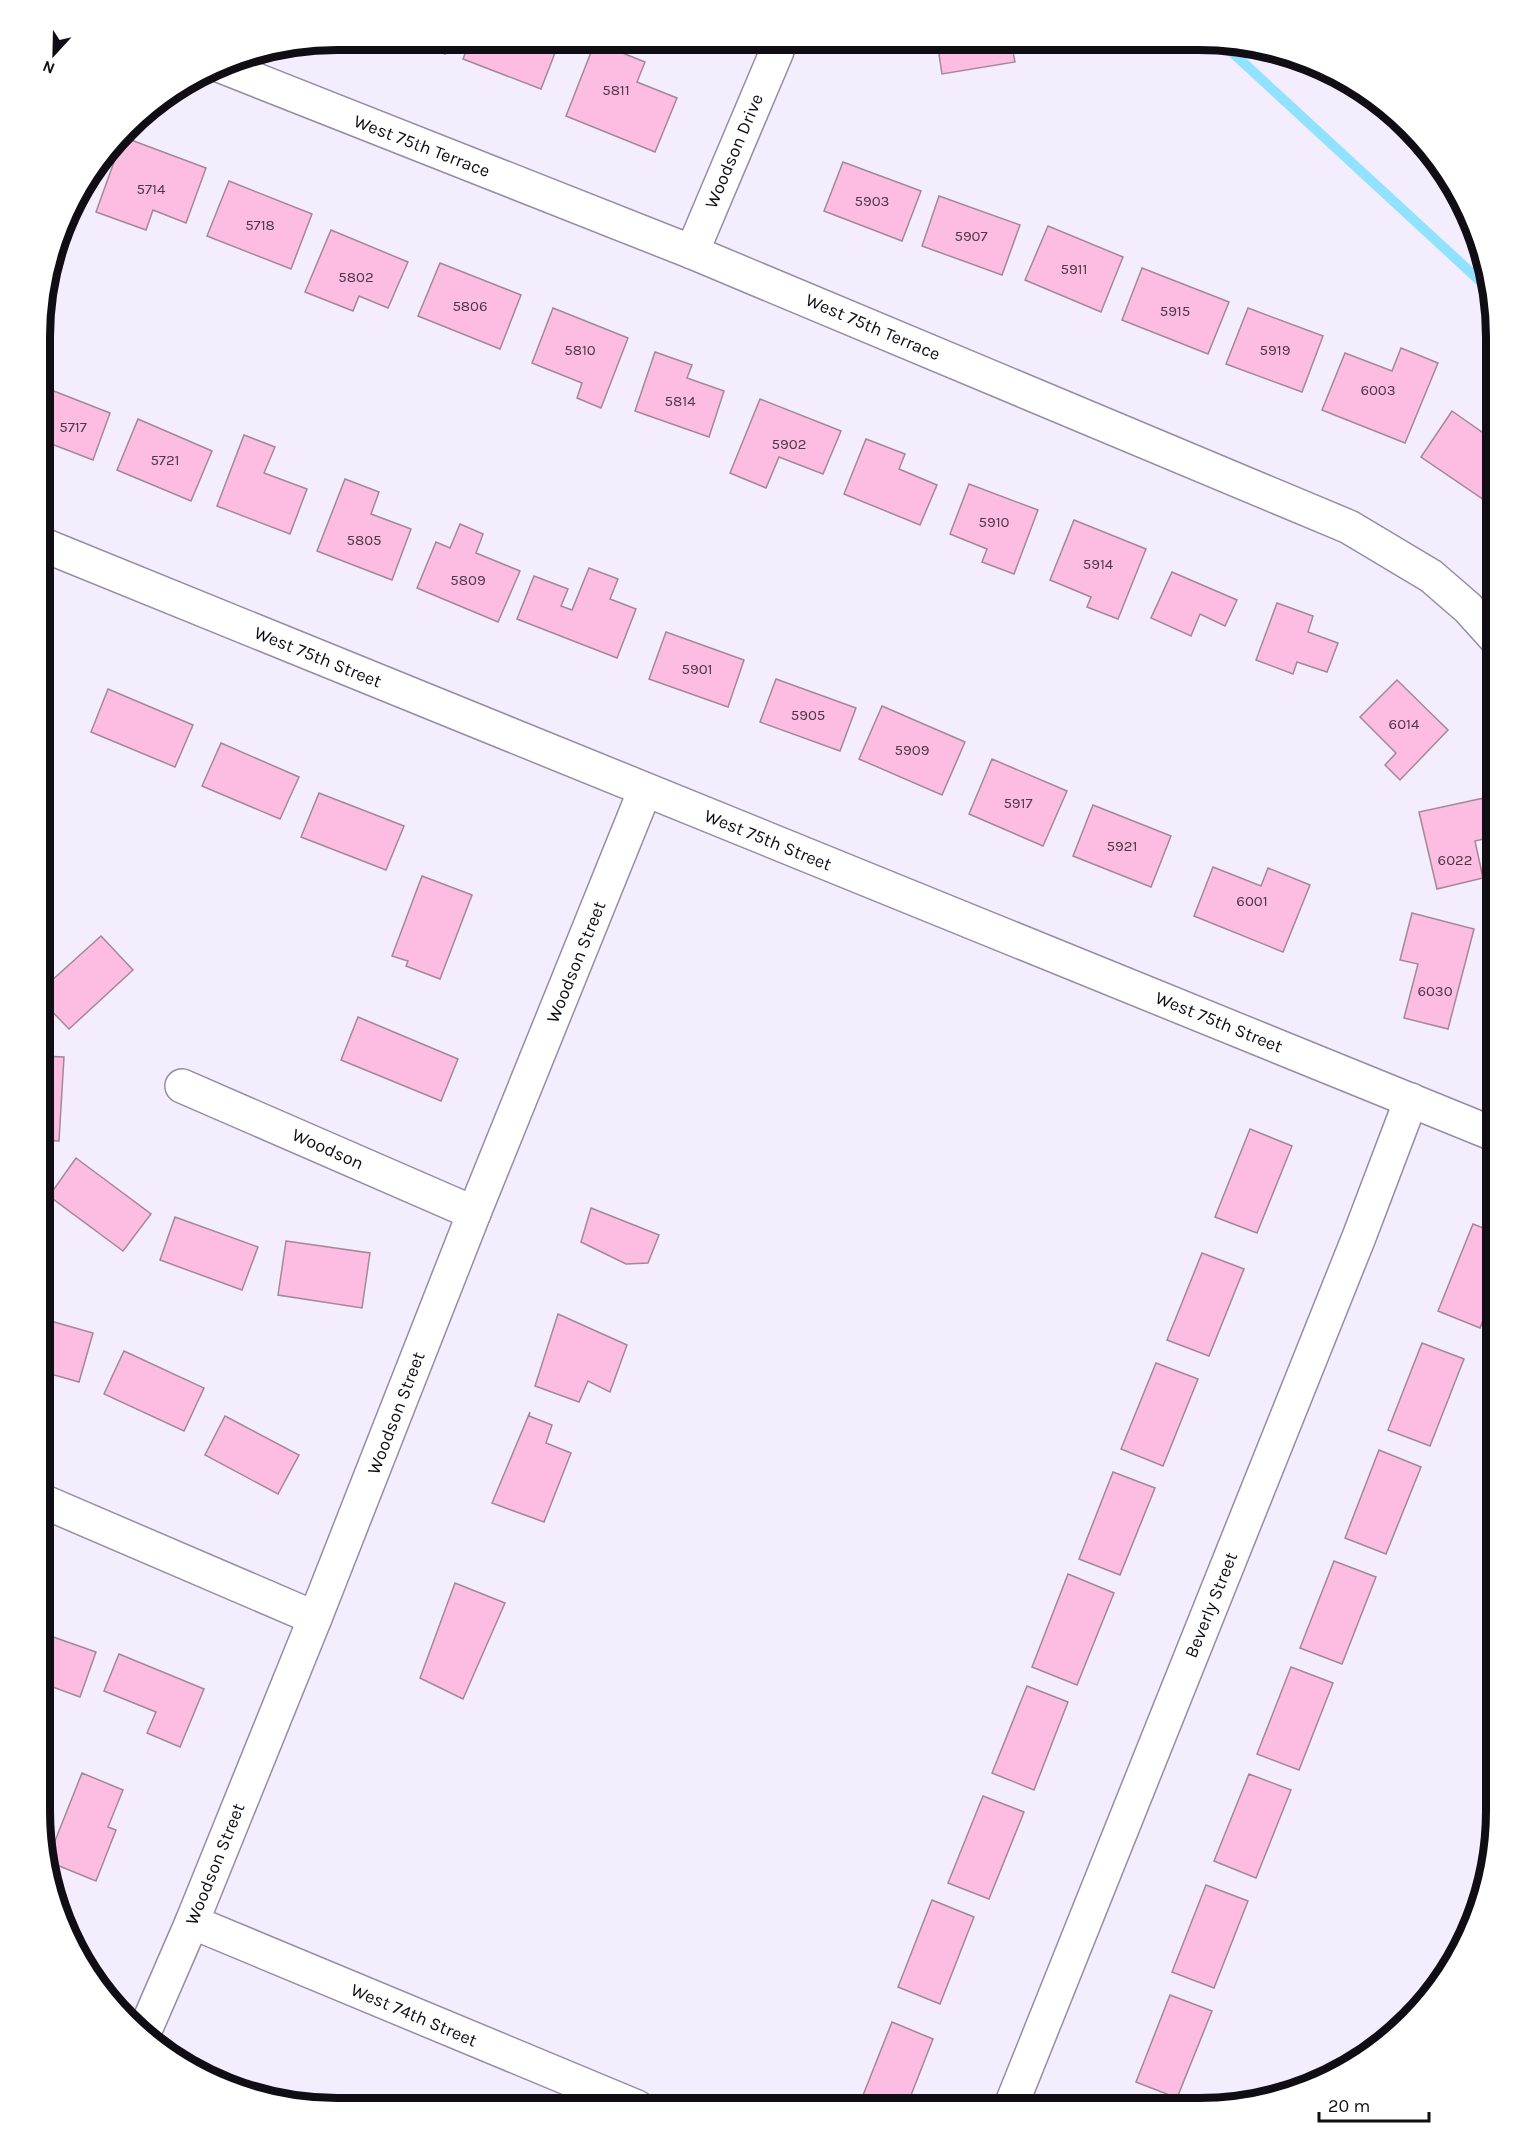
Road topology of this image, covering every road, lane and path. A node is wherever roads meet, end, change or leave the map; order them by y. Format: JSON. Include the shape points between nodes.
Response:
{"nodes":[{"id":1,"x":777,"y":51,"type":"dead end"},
{"id":2,"x":231,"y":70,"type":"edge"},
{"id":3,"x":692,"y":252,"type":"junction"},
{"id":4,"x":50,"y":548,"type":"edge"},
{"id":5,"x":1486,"y":628,"type":"edge"},
{"id":6,"x":645,"y":790,"type":"junction"},
{"id":7,"x":182,"y":1086,"type":"dead end"},
{"id":8,"x":1411,"y":1100,"type":"junction"},
{"id":9,"x":1486,"y":1132,"type":"edge"},
{"id":10,"x":474,"y":1213,"type":"junction"},
{"id":11,"x":50,"y":1504,"type":"edge"},
{"id":12,"x":315,"y":1618,"type":"junction"},
{"id":13,"x":192,"y":1922,"type":"junction"},
{"id":14,"x":147,"y":2027,"type":"edge"},
{"id":15,"x":613,"y":2098,"type":"edge"},
{"id":16,"x":1014,"y":2098,"type":"edge"}],
"edges":[{"from":1,"to":3,"type":"street","name":"Woodson Drive"},
{"from":2,"to":3,"type":"street","name":"West 75th Terrace"},
{"from":3,"to":5,"type":"street","name":"West 75th Terrace","via":[[1349,527],[1431,576]]},
{"from":4,"to":6,"type":"street","name":"West 75th Street"},
{"from":6,"to":8,"type":"street","name":"West 75th Street"},
{"from":6,"to":10,"type":"street","name":"Woodson Street"},
{"from":7,"to":10,"type":"street","name":"Woodson"},
{"from":8,"to":9,"type":"street","name":"West 75th Street"},
{"from":8,"to":16,"type":"street","name":"Beverly Street"},
{"from":10,"to":12,"type":"street","name":"Woodson Street"},
{"from":11,"to":12,"type":"street"},
{"from":12,"to":13,"type":"street","name":"Woodson Street"},
{"from":13,"to":14,"type":"street","name":"Woodson Street"},
{"from":13,"to":15,"type":"street","name":"West 74th Street"}]}
